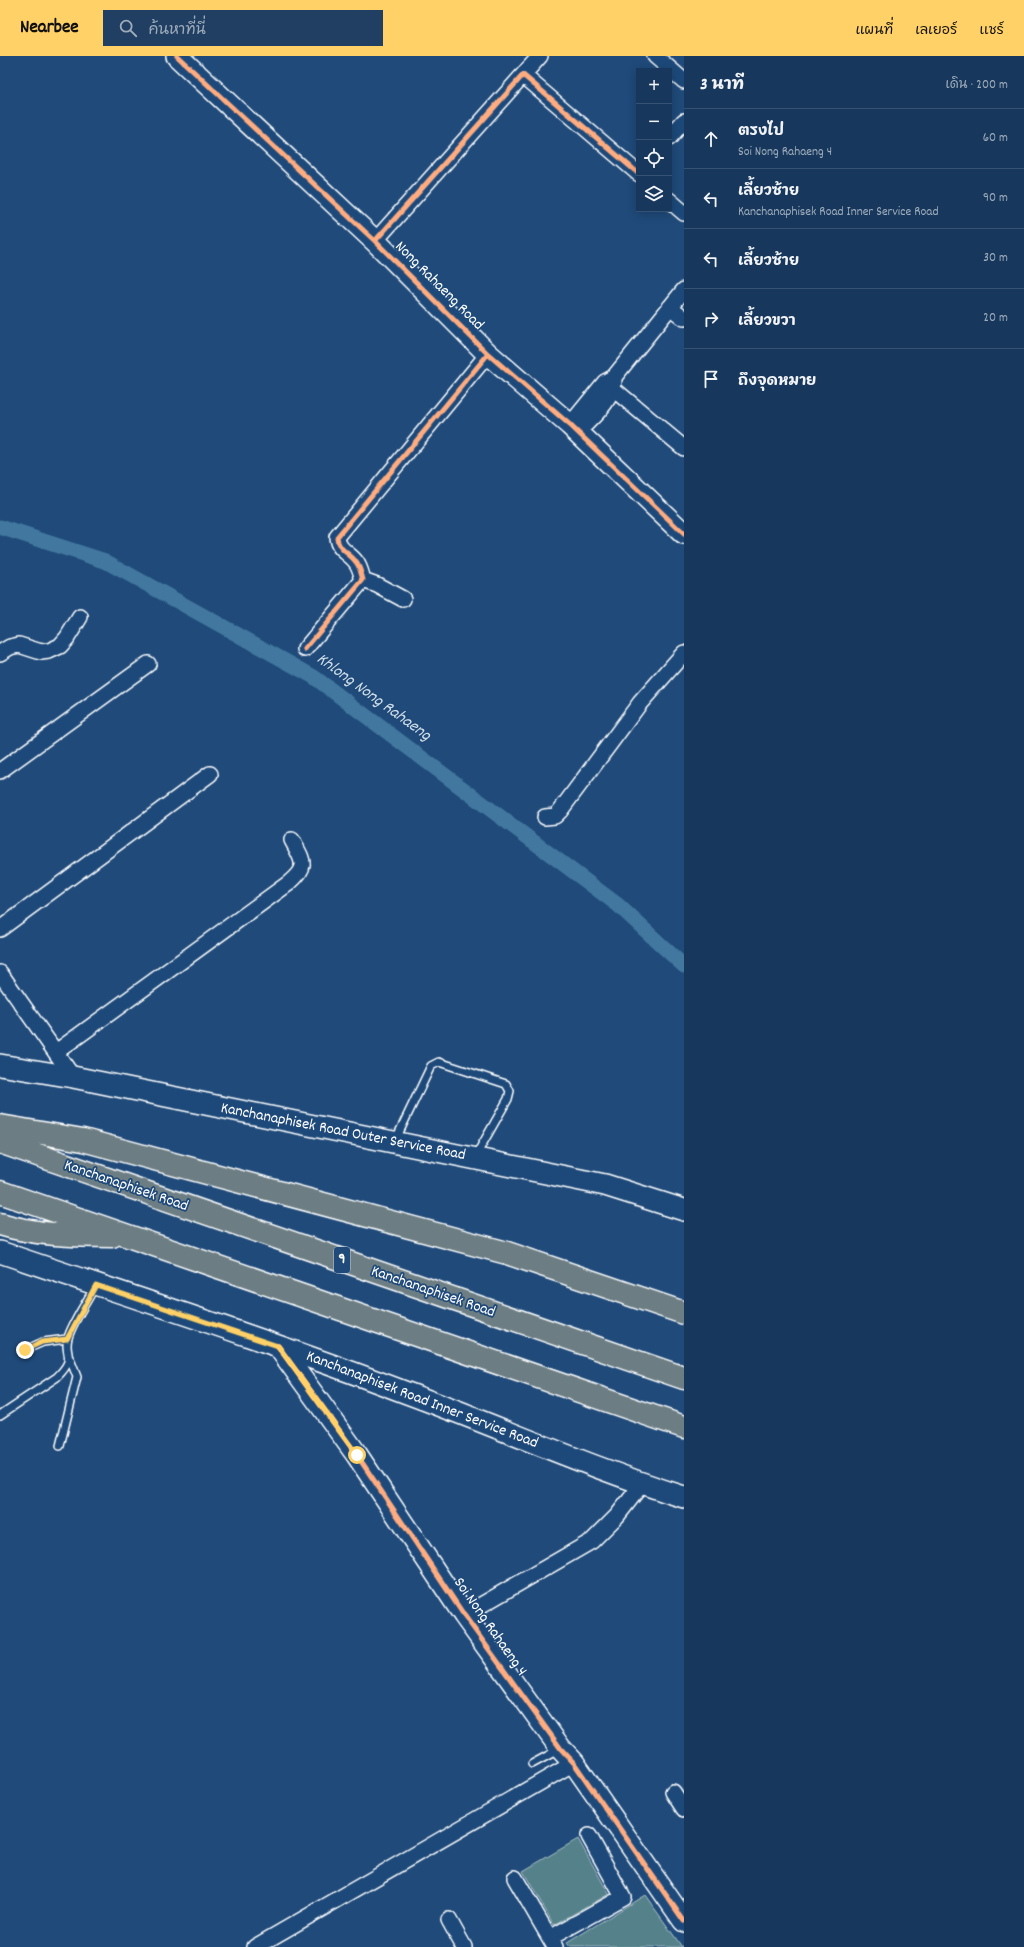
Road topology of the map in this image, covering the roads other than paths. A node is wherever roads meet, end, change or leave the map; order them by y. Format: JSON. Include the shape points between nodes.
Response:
{"nodes":[{"id":1,"x":177,"y":56,"type":"edge"},
{"id":2,"x":540,"y":56,"type":"edge"},
{"id":3,"x":655,"y":56,"type":"edge"},
{"id":4,"x":523,"y":75,"type":"junction"},
{"id":5,"x":684,"y":81,"type":"edge"},
{"id":6,"x":684,"y":121,"type":"edge"},
{"id":7,"x":672,"y":135,"type":"edge"},
{"id":8,"x":636,"y":171,"type":"edge"},
{"id":9,"x":672,"y":203,"type":"edge"},
{"id":10,"x":684,"y":213,"type":"edge"},
{"id":11,"x":376,"y":240,"type":"junction"},
{"id":12,"x":684,"y":290,"type":"edge"},
{"id":13,"x":670,"y":307,"type":"junction"},
{"id":14,"x":684,"y":318,"type":"edge"},
{"id":15,"x":488,"y":354,"type":"junction"},
{"id":16,"x":611,"y":382,"type":"junction"},
{"id":17,"x":574,"y":428,"type":"junction"},
{"id":18,"x":684,"y":448,"type":"edge"},
{"id":19,"x":684,"y":534,"type":"edge"},
{"id":20,"x":363,"y":580,"type":"junction"},
{"id":21,"x":403,"y":599,"type":"dead end"},
{"id":22,"x":80,"y":617,"type":"dead end"},
{"id":23,"x":305,"y":649,"type":"dead end"},
{"id":24,"x":0,"y":653,"type":"edge"},
{"id":25,"x":684,"y":653,"type":"edge"},
{"id":26,"x":148,"y":664,"type":"dead end"},
{"id":27,"x":0,"y":771,"type":"edge"},
{"id":28,"x":210,"y":774,"type":"dead end"},
{"id":29,"x":545,"y":817,"type":"dead end"},
{"id":30,"x":292,"y":840,"type":"dead end"},
{"id":31,"x":0,"y":929,"type":"edge"},
{"id":32,"x":0,"y":973,"type":"edge"},
{"id":33,"x":56,"y":1052,"type":"junction"},
{"id":34,"x":0,"y":1065,"type":"edge"},
{"id":35,"x":73,"y":1077,"type":"junction"},
{"id":36,"x":0,"y":1126,"type":"edge"},
{"id":37,"x":0,"y":1142,"type":"edge"},
{"id":38,"x":394,"y":1142,"type":"junction"},
{"id":39,"x":474,"y":1159,"type":"junction"},
{"id":40,"x":0,"y":1192,"type":"edge"},
{"id":41,"x":684,"y":1210,"type":"edge"},
{"id":42,"x":0,"y":1224,"type":"edge"},
{"id":43,"x":129,"y":1236,"type":"junction"},
{"id":44,"x":0,"y":1252,"type":"edge"},
{"id":45,"x":96,"y":1285,"type":"junction"},
{"id":46,"x":684,"y":1313,"type":"edge"},
{"id":47,"x":67,"y":1339,"type":"junction"},
{"id":48,"x":278,"y":1346,"type":"junction"},
{"id":49,"x":25,"y":1350,"type":"dead end"},
{"id":50,"x":70,"y":1359,"type":"junction"},
{"id":51,"x":684,"y":1378,"type":"edge"},
{"id":52,"x":0,"y":1415,"type":"edge"},
{"id":53,"x":684,"y":1427,"type":"edge"},
{"id":54,"x":60,"y":1446,"type":"dead end"},
{"id":55,"x":642,"y":1484,"type":"junction"},
{"id":56,"x":684,"y":1497,"type":"edge"},
{"id":57,"x":464,"y":1615,"type":"junction"},
{"id":58,"x":568,"y":1756,"type":"junction"},
{"id":59,"x":532,"y":1764,"type":"dead end"},
{"id":60,"x":673,"y":1792,"type":"dead end"},
{"id":61,"x":684,"y":1809,"type":"edge"},
{"id":62,"x":589,"y":1836,"type":"dead end"},
{"id":63,"x":515,"y":1878,"type":"dead end"},
{"id":64,"x":449,"y":1920,"type":"dead end"},
{"id":65,"x":684,"y":1921,"type":"edge"},
{"id":66,"x":552,"y":1942,"type":"edge"},
{"id":67,"x":255,"y":1947,"type":"edge"},
{"id":68,"x":464,"y":1947,"type":"edge"}],
"edges":[{"from":1,"to":11,"type":"main road","name":"Nong Rahaeng Road"},
{"from":2,"to":4,"type":"street"},
{"from":3,"to":5,"type":"street"},
{"from":4,"to":8,"type":"street"},
{"from":4,"to":11,"type":"street"},
{"from":6,"to":7,"type":"street"},
{"from":9,"to":10,"type":"street"},
{"from":11,"to":15,"type":"main road","name":"Nong Rahaeng Road"},
{"from":12,"to":13,"type":"street"},
{"from":13,"to":14,"type":"street"},
{"from":13,"to":16,"type":"street"},
{"from":15,"to":17,"type":"main road","name":"Nong Rahaeng Road"},
{"from":15,"to":20,"type":"street","via":[[337,537],[342,550],[360,567]]},
{"from":16,"to":17,"type":"street"},
{"from":16,"to":18,"type":"street"},
{"from":17,"to":19,"type":"main road","name":"Nong Rahaeng Road"},
{"from":20,"to":21,"type":"street"},
{"from":20,"to":23,"type":"street"},
{"from":22,"to":24,"type":"street","via":[[60,646],[50,651],[41,652],[19,646],[10,647]]},
{"from":25,"to":29,"type":"street","via":[[640,704],[560,811],[555,816]]},
{"from":26,"to":27,"type":"street"},
{"from":28,"to":31,"type":"street"},
{"from":30,"to":33,"type":"street","via":[[303,865],[301,873]]},
{"from":32,"to":33,"type":"street"},
{"from":33,"to":35,"type":"street"},
{"from":34,"to":35,"type":"main road","name":"Kanchanaphisek Road Outer Service Road"},
{"from":35,"to":38,"type":"main road","name":"Kanchanaphisek Road Outer Service Road"},
{"from":36,"to":46,"type":"highway","via":[[84,1140],[507,1253]]},
{"from":37,"to":51,"type":"highway","name":"Kanchanaphisek Road","number":"9"},
{"from":38,"to":39,"type":"main road","name":"Kanchanaphisek Road Outer Service Road"},
{"from":38,"to":39,"type":"lane","via":[[431,1066],[438,1062],[506,1084],[510,1091]]},
{"from":39,"to":41,"type":"main road","name":"Kanchanaphisek Road Outer Service Road","via":[[605,1185]]},
{"from":40,"to":43,"type":"highway"},
{"from":42,"to":43,"type":"highway","via":[[71,1236]]},
{"from":43,"to":53,"type":"highway"},
{"from":44,"to":45,"type":"main road","name":"Kanchanaphisek Road Inner Service Road"},
{"from":45,"to":47,"type":"lane"},
{"from":45,"to":48,"type":"main road","name":"Kanchanaphisek Road Inner Service Road"},
{"from":47,"to":49,"type":"lane","via":[[42,1342]]},
{"from":47,"to":50,"type":"lane"},
{"from":48,"to":55,"type":"main road","name":"Kanchanaphisek Road Inner Service Road","via":[[408,1393]]},
{"from":48,"to":57,"type":"main road","name":"Soi Nong Rahaeng 4","via":[[357,1455]]},
{"from":50,"to":52,"type":"lane","via":[[57,1377]]},
{"from":50,"to":54,"type":"lane","via":[[77,1377]]},
{"from":55,"to":56,"type":"main road","name":"Kanchanaphisek Road Inner Service Road"},
{"from":55,"to":57,"type":"street","via":[[612,1522],[592,1541]]},
{"from":57,"to":58,"type":"main road","name":"Soi Nong Rahaeng 4"},
{"from":58,"to":59,"type":"lane"},
{"from":58,"to":65,"type":"main road","name":"Soi Nong Rahaeng 4"},
{"from":58,"to":67,"type":"street"},
{"from":60,"to":61,"type":"street"},
{"from":62,"to":66,"type":"street","via":[[623,1897]]},
{"from":63,"to":66,"type":"street"},
{"from":64,"to":68,"type":"street"}]}
